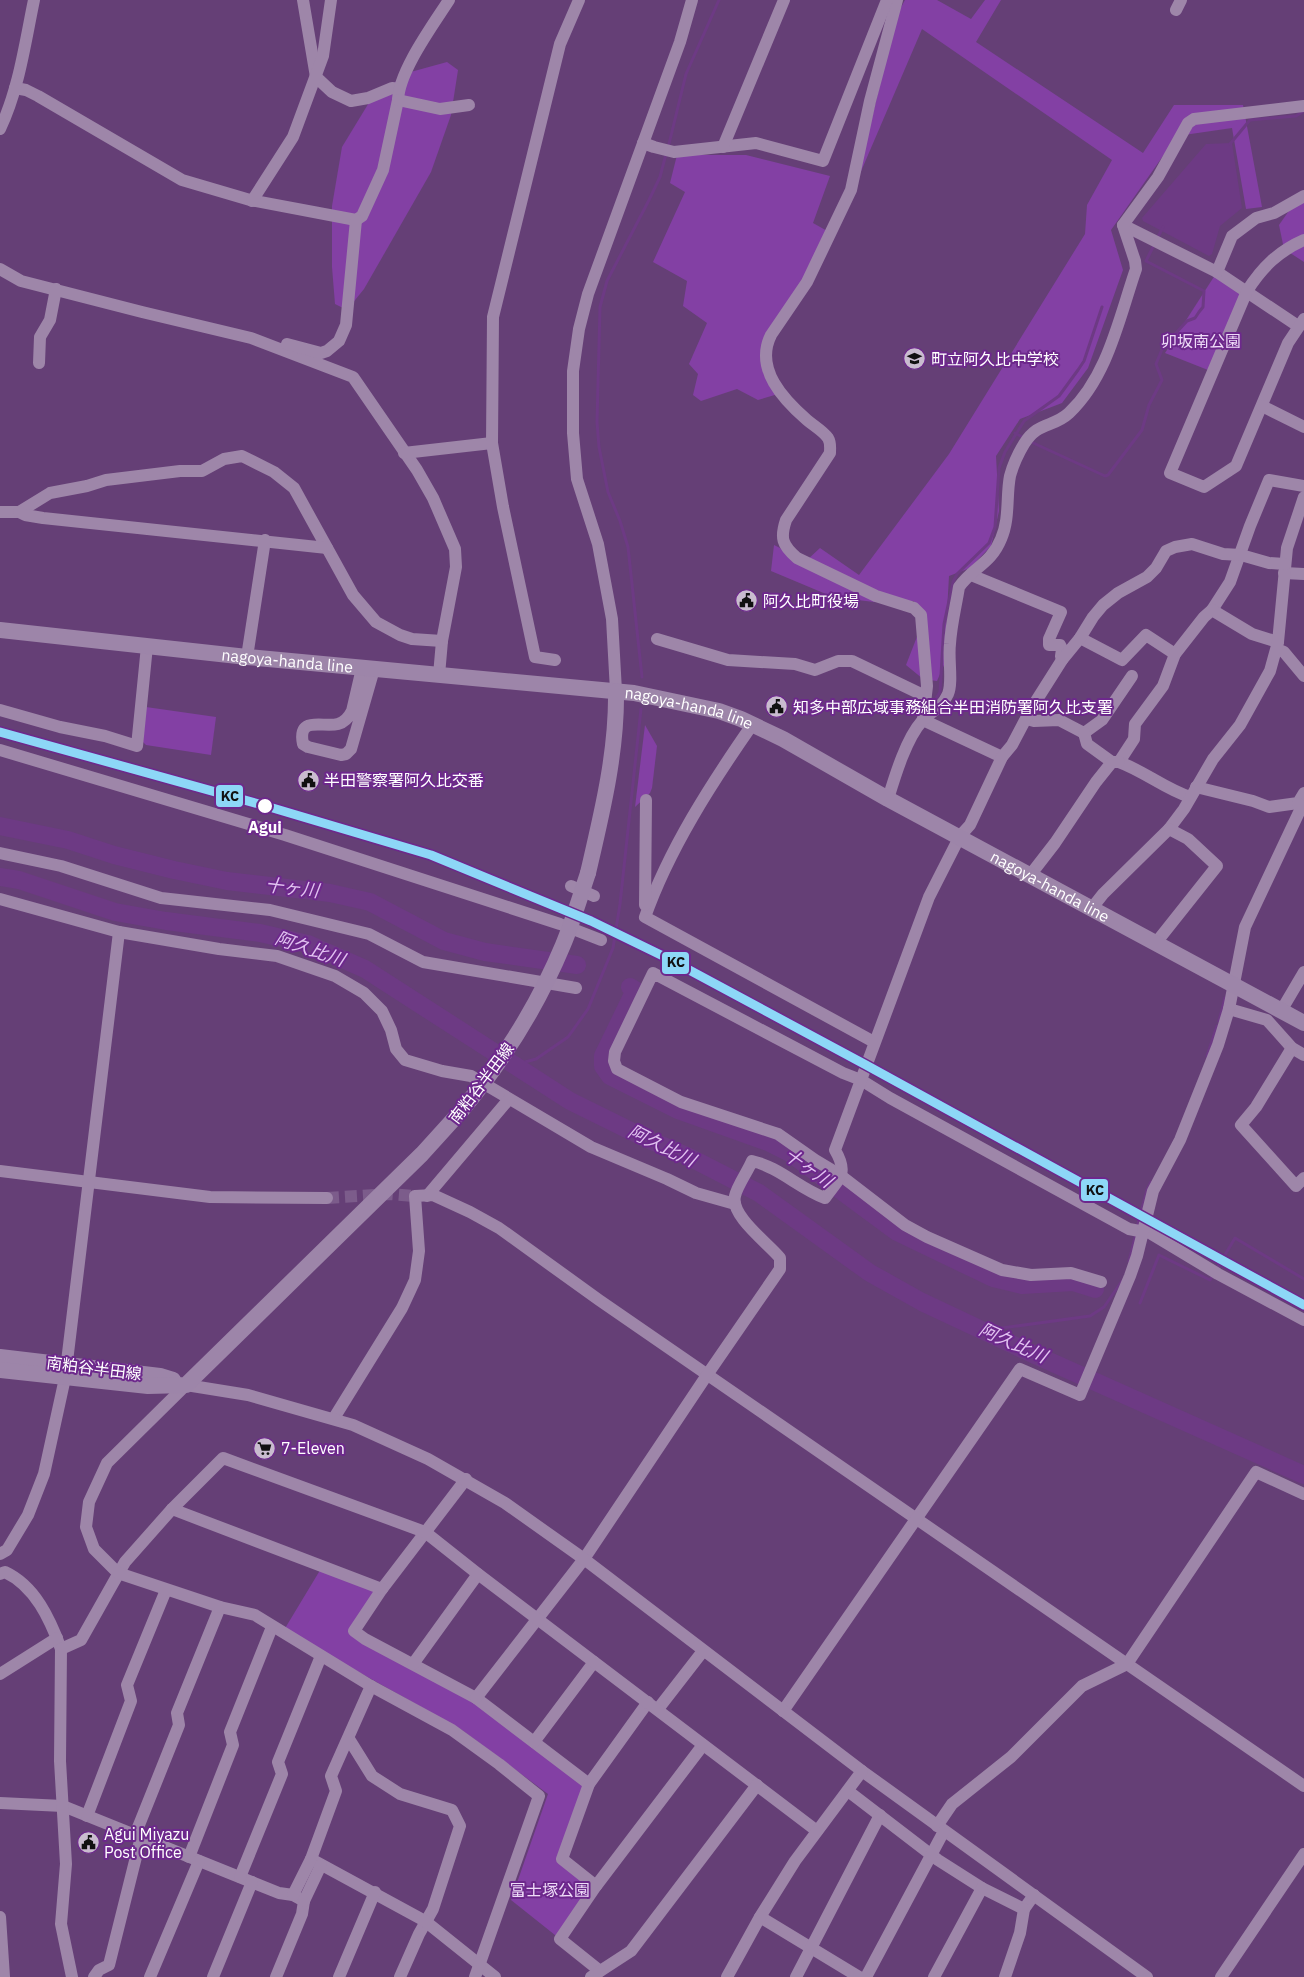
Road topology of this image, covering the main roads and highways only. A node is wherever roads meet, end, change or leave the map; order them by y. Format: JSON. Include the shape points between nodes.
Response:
{"nodes":[{"id":1,"x":0,"y":630,"type":"edge"},
{"id":2,"x":616,"y":691,"type":"junction"},
{"id":3,"x":1304,"y":1023,"type":"edge"},
{"id":4,"x":0,"y":1357,"type":"edge"},
{"id":5,"x":0,"y":1370,"type":"edge"},
{"id":6,"x":66,"y":1372,"type":"junction"}],
"edges":[{"from":1,"to":2,"type":"main road","name":"nagoya-handa line","via":[[247,657]]},
{"from":2,"to":3,"type":"main road","name":"nagoya-handa line","via":[[719,711],[783,739]]},
{"from":2,"to":6,"type":"main road","name":"南粕谷半田線","bridge":true,"via":[[605,800],[588,872],[562,946],[530,1012],[497,1065],[462,1111],[186,1385],[160,1376]]},
{"from":4,"to":6,"type":"main road","name":"南粕谷半田線"},
{"from":5,"to":6,"type":"main road","name":"南粕谷半田線"}]}
